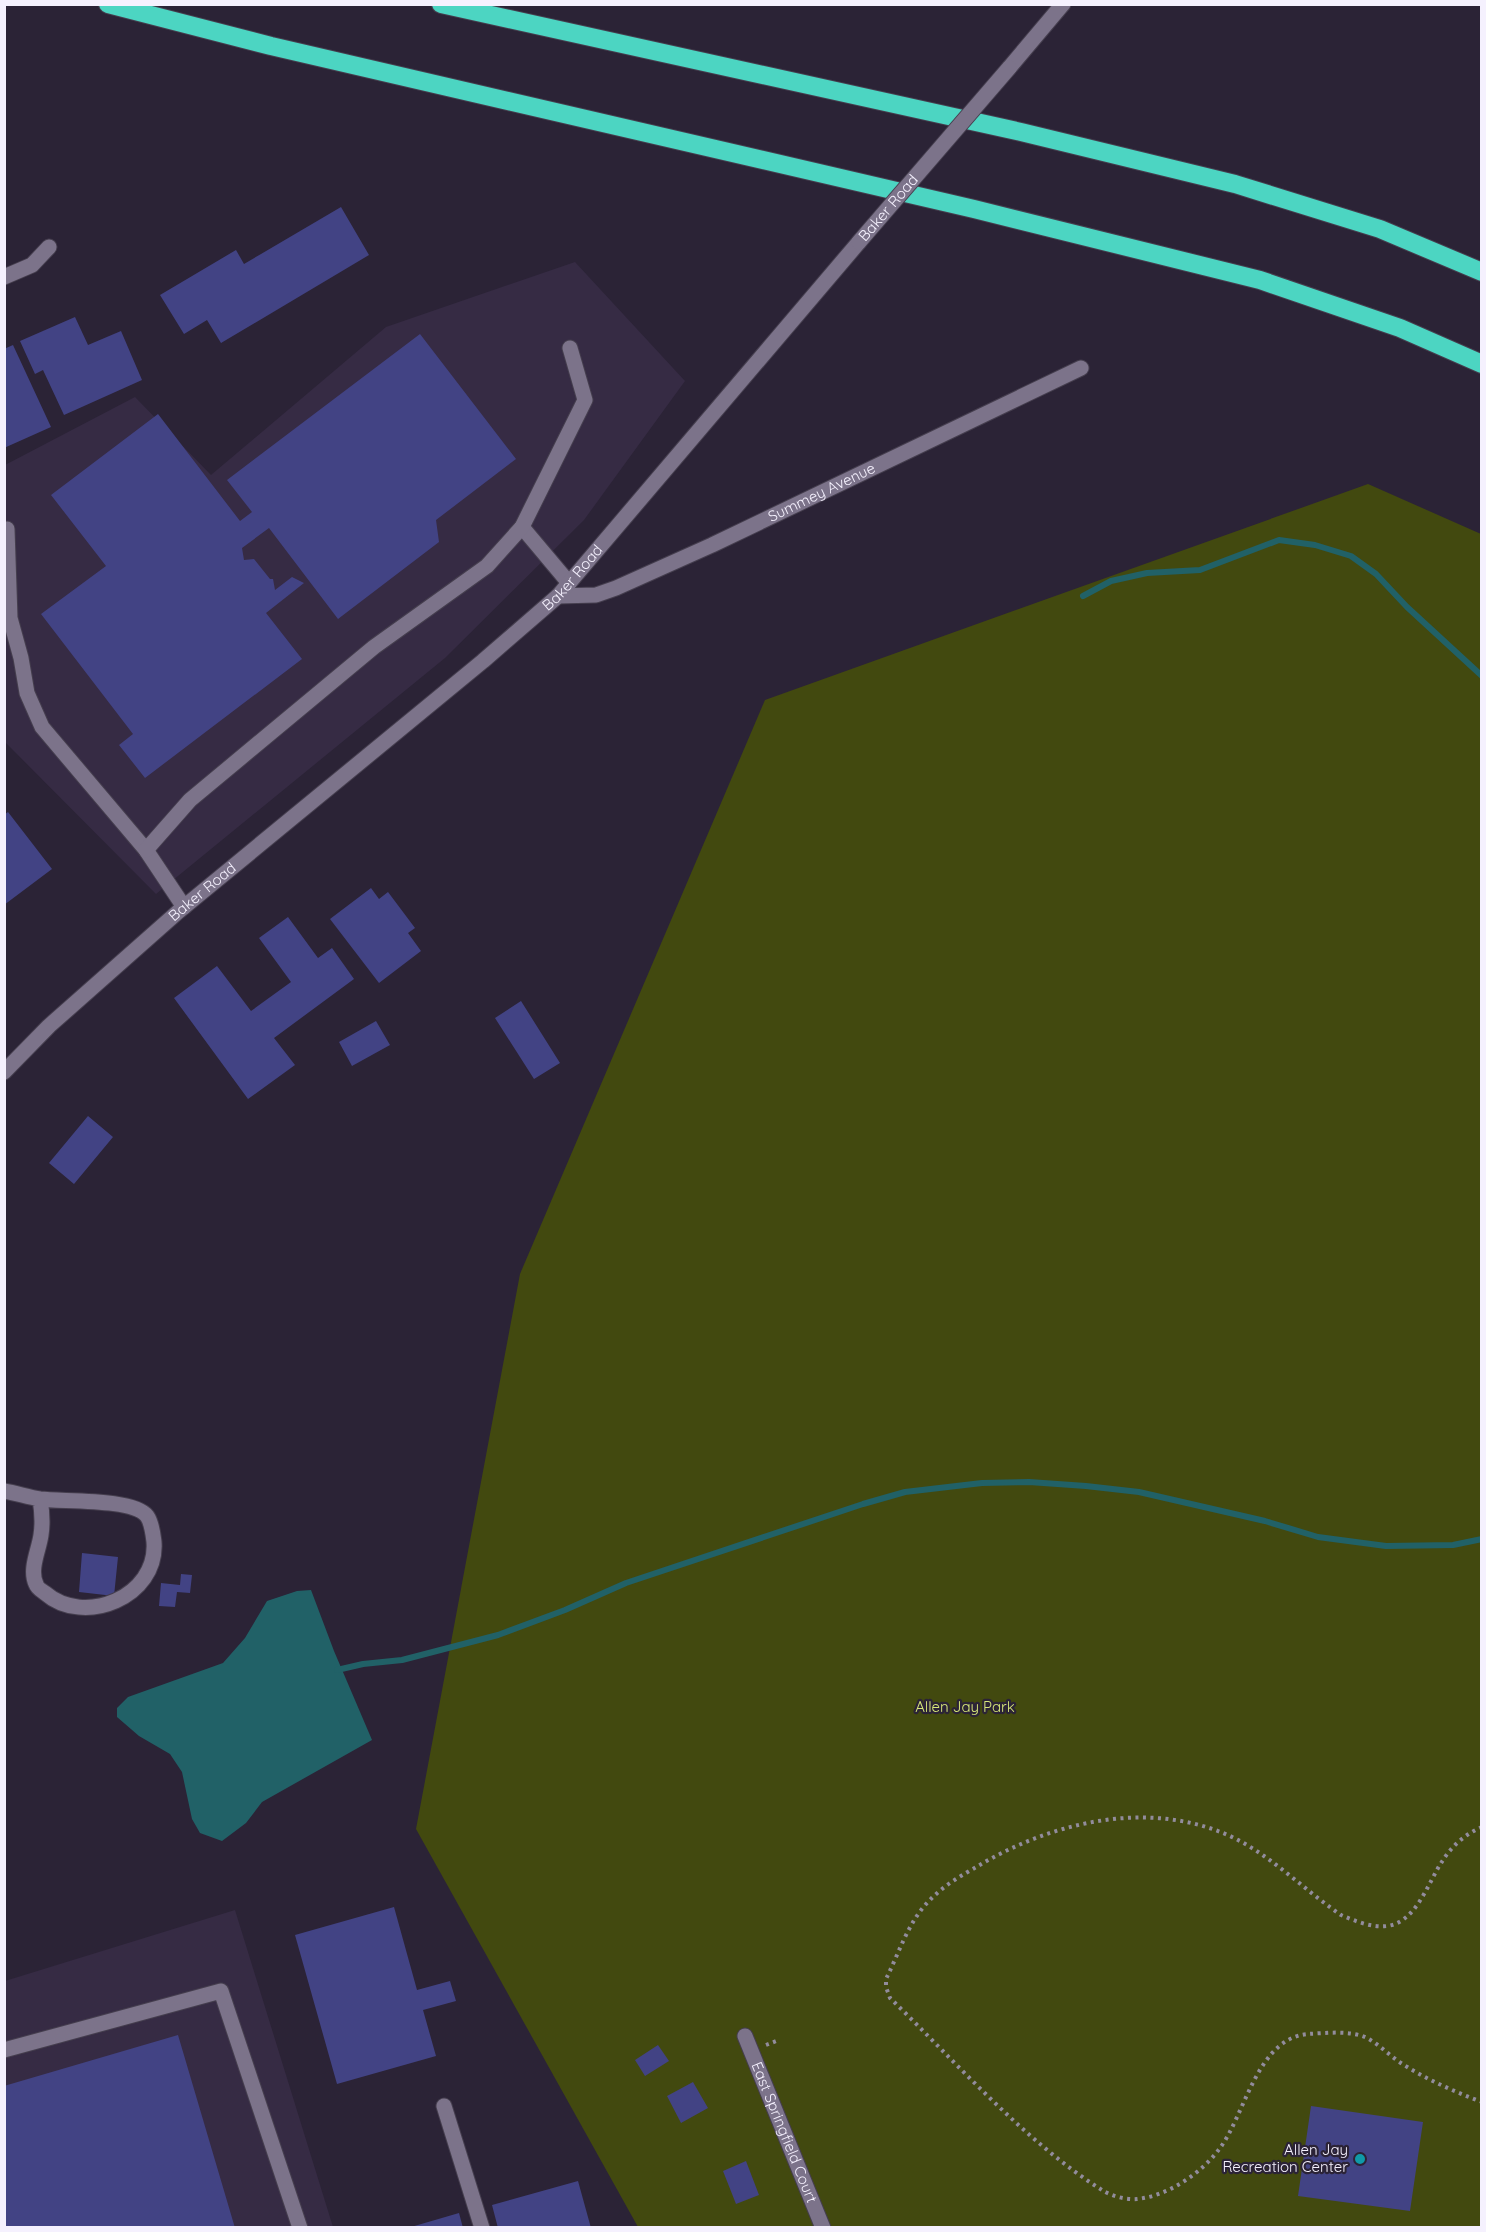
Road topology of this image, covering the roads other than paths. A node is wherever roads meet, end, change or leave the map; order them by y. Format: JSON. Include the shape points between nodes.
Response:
{"nodes":[{"id":1,"x":108,"y":4,"type":"edge"},
{"id":2,"x":441,"y":4,"type":"edge"},
{"id":3,"x":1063,"y":4,"type":"edge"},
{"id":4,"x":49,"y":247,"type":"dead end"},
{"id":5,"x":1482,"y":272,"type":"edge"},
{"id":6,"x":4,"y":277,"type":"edge"},
{"id":7,"x":570,"y":348,"type":"dead end"},
{"id":8,"x":1482,"y":364,"type":"edge"},
{"id":9,"x":1081,"y":368,"type":"dead end"},
{"id":10,"x":522,"y":527,"type":"junction"},
{"id":11,"x":7,"y":529,"type":"dead end"},
{"id":12,"x":569,"y":584,"type":"junction"},
{"id":13,"x":558,"y":597,"type":"junction"},
{"id":14,"x":146,"y":850,"type":"junction"},
{"id":15,"x":184,"y":907,"type":"junction"},
{"id":16,"x":7,"y":1065,"type":"edge"},
{"id":17,"x":4,"y":1491,"type":"edge"},
{"id":18,"x":40,"y":1499,"type":"junction"},
{"id":19,"x":745,"y":2036,"type":"dead end"},
{"id":20,"x":4,"y":2050,"type":"edge"},
{"id":21,"x":444,"y":2106,"type":"dead end"},
{"id":22,"x":300,"y":2228,"type":"edge"},
{"id":23,"x":482,"y":2228,"type":"edge"},
{"id":24,"x":823,"y":2228,"type":"edge"}],
"edges":[{"from":1,"to":8,"type":"highway","via":[[1260,280],[1400,328]]},
{"from":2,"to":5,"type":"highway","via":[[1021,132],[1235,184],[1380,229]]},
{"from":3,"to":12,"type":"street","name":"Baker Road","bridge":true},
{"from":4,"to":6,"type":"street","via":[[32,265]]},
{"from":7,"to":10,"type":"street","via":[[585,400]]},
{"from":9,"to":13,"type":"street","name":"Summey Avenue","via":[[616,588],[596,595]]},
{"from":10,"to":12,"type":"street"},
{"from":10,"to":14,"type":"street","via":[[486,566],[374,647],[190,800]]},
{"from":11,"to":14,"type":"street","via":[[10,618],[27,693],[42,727]]},
{"from":12,"to":13,"type":"street","name":"Baker Road"},
{"from":13,"to":15,"type":"street","name":"Baker Road"},
{"from":14,"to":15,"type":"street"},
{"from":15,"to":16,"type":"street","name":"Baker Road"},
{"from":17,"to":18,"type":"street"},
{"from":18,"to":18,"type":"street","via":[[42,1528],[33,1572],[36,1585],[51,1599],[66,1606],[114,1603],[130,1594],[146,1576],[155,1552],[153,1531],[147,1516],[136,1508]]},
{"from":19,"to":24,"type":"street","name":"East Springfield Court"},
{"from":20,"to":22,"type":"street","via":[[221,1991]]},
{"from":21,"to":23,"type":"street"}]}
